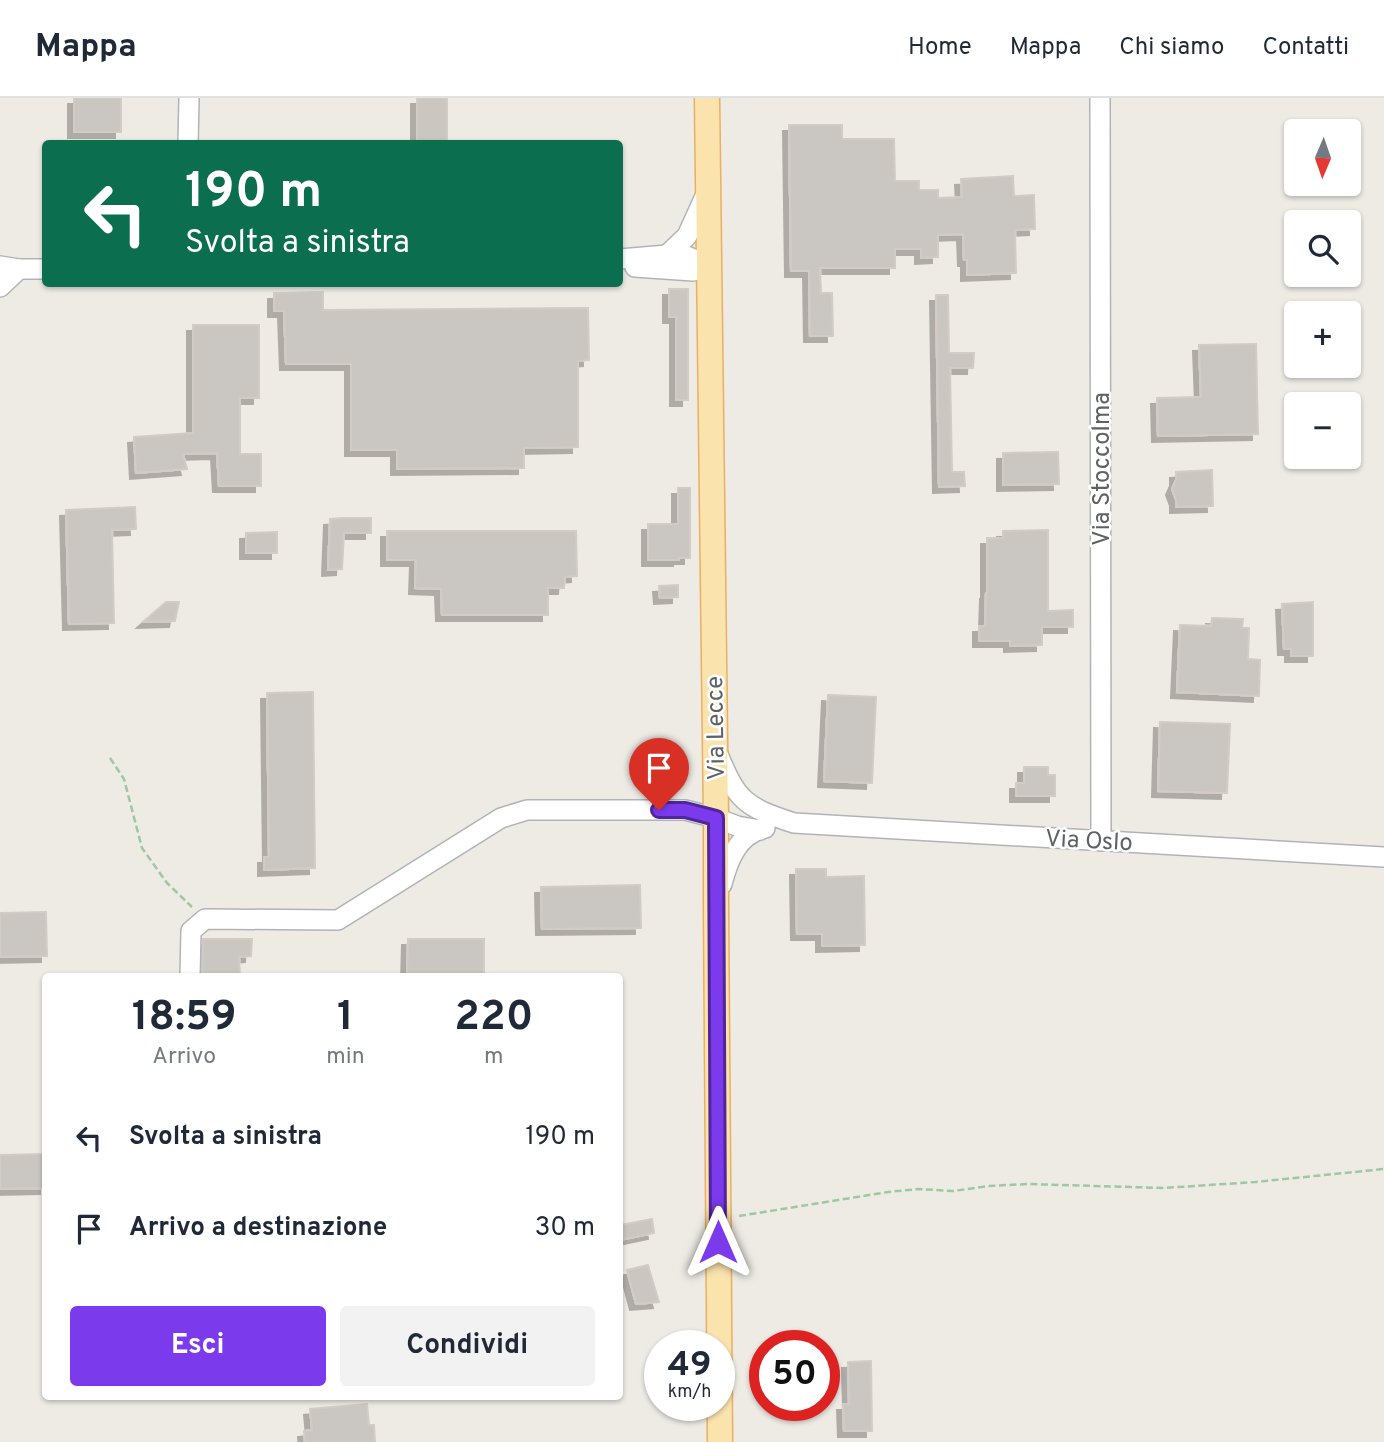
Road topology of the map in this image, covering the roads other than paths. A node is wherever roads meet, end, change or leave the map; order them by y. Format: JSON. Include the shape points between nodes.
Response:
{"nodes":[{"id":1,"x":189,"y":98,"type":"edge"},
{"id":2,"x":707,"y":98,"type":"edge"},
{"id":3,"x":1100,"y":98,"type":"edge"},
{"id":4,"x":188,"y":140,"type":"edge"},
{"id":5,"x":708,"y":190,"type":"junction"},
{"id":6,"x":623,"y":259,"type":"edge"},
{"id":7,"x":671,"y":262,"type":"junction"},
{"id":8,"x":623,"y":266,"type":"edge"},
{"id":9,"x":710,"y":266,"type":"junction"},
{"id":10,"x":6,"y":269,"type":"edge"},
{"id":11,"x":42,"y":269,"type":"edge"},
{"id":12,"x":0,"y":287,"type":"edge"},
{"id":13,"x":711,"y":303,"type":"junction"},
{"id":14,"x":715,"y":746,"type":"junction"},
{"id":15,"x":716,"y":818,"type":"junction"},
{"id":16,"x":761,"y":821,"type":"junction"},
{"id":17,"x":1101,"y":841,"type":"junction"},
{"id":18,"x":1384,"y":857,"type":"edge"},
{"id":19,"x":716,"y":905,"type":"junction"},
{"id":20,"x":190,"y":973,"type":"edge"},
{"id":21,"x":720,"y":1442,"type":"edge"}],
"edges":[{"from":1,"to":4,"type":"street"},
{"from":2,"to":5,"type":"main road","name":"Via Lecce"},
{"from":3,"to":17,"type":"street","name":"Via Stoccolma"},
{"from":5,"to":7,"type":"street"},
{"from":5,"to":9,"type":"main road","name":"Via Lecce"},
{"from":6,"to":7,"type":"street"},
{"from":7,"to":8,"type":"street"},
{"from":7,"to":9,"type":"street","via":[[684,255]]},
{"from":7,"to":13,"type":"street"},
{"from":9,"to":13,"type":"main road","name":"Via Lecce"},
{"from":10,"to":11,"type":"street"},
{"from":10,"to":12,"type":"street"},
{"from":13,"to":14,"type":"main road","name":"Via Lecce"},
{"from":14,"to":15,"type":"main road","name":"Via Lecce"},
{"from":14,"to":16,"type":"street","via":[[727,778]]},
{"from":15,"to":16,"type":"street","name":"Via Oslo","via":[[735,812]]},
{"from":15,"to":19,"type":"main road","name":"Via Lecce"},
{"from":15,"to":20,"type":"street","via":[[685,810],[527,810],[501,818],[338,920],[205,919],[191,931]]},
{"from":16,"to":17,"type":"street","name":"Via Oslo"},
{"from":16,"to":19,"type":"street","via":[[729,859]]},
{"from":17,"to":18,"type":"street","name":"Via Oslo"},
{"from":19,"to":21,"type":"main road","name":"Via Lecce"}]}
